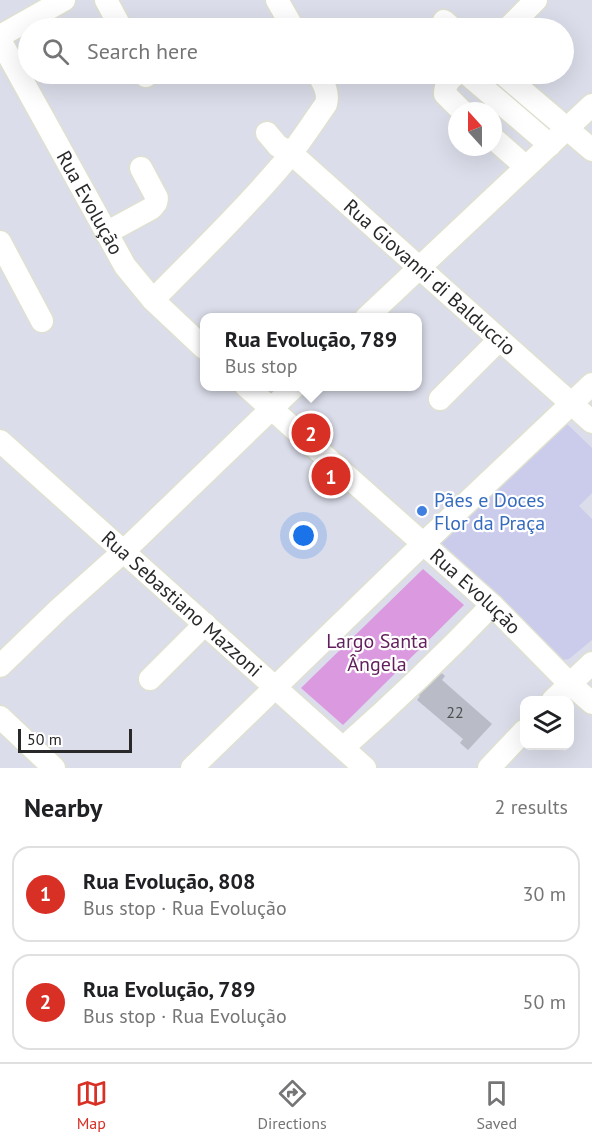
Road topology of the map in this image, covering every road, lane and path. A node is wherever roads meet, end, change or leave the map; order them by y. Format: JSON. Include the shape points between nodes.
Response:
{"nodes":[{"id":1,"x":64,"y":0,"type":"edge"},
{"id":2,"x":106,"y":0,"type":"edge"},
{"id":3,"x":277,"y":0,"type":"edge"},
{"id":4,"x":536,"y":0,"type":"edge"},
{"id":5,"x":34,"y":18,"type":"edge"},
{"id":6,"x":116,"y":18,"type":"edge"},
{"id":7,"x":287,"y":18,"type":"edge"},
{"id":8,"x":518,"y":18,"type":"edge"},
{"id":9,"x":18,"y":27,"type":"edge"},
{"id":10,"x":0,"y":38,"type":"edge"},
{"id":11,"x":18,"y":71,"type":"edge"},
{"id":12,"x":25,"y":84,"type":"edge"},
{"id":13,"x":322,"y":84,"type":"edge"},
{"id":14,"x":447,"y":84,"type":"edge"},
{"id":15,"x":479,"y":84,"type":"edge"},
{"id":16,"x":515,"y":84,"type":"edge"},
{"id":17,"x":453,"y":102,"type":"edge"},
{"id":18,"x":592,"y":105,"type":"edge"},
{"id":19,"x":568,"y":128,"type":"junction"},
{"id":20,"x":267,"y":133,"type":"dead end"},
{"id":21,"x":502,"y":146,"type":"edge"},
{"id":22,"x":550,"y":146,"type":"junction"},
{"id":23,"x":592,"y":150,"type":"edge"},
{"id":24,"x":291,"y":153,"type":"junction"},
{"id":25,"x":526,"y":167,"type":"junction"},
{"id":26,"x":141,"y":168,"type":"dead end"},
{"id":27,"x":106,"y":232,"type":"junction"},
{"id":28,"x":0,"y":242,"type":"edge"},
{"id":29,"x":419,"y":267,"type":"junction"},
{"id":30,"x":153,"y":300,"type":"junction"},
{"id":31,"x":371,"y":313,"type":"edge"},
{"id":32,"x":42,"y":321,"type":"dead end"},
{"id":33,"x":499,"y":340,"type":"junction"},
{"id":34,"x":200,"y":344,"type":"edge"},
{"id":35,"x":592,"y":384,"type":"edge"},
{"id":36,"x":251,"y":391,"type":"edge"},
{"id":37,"x":291,"y":391,"type":"edge"},
{"id":38,"x":440,"y":399,"type":"dead end"},
{"id":39,"x":573,"y":403,"type":"junction"},
{"id":40,"x":272,"y":409,"type":"junction"},
{"id":41,"x":592,"y":422,"type":"edge"},
{"id":42,"x":0,"y":441,"type":"edge"},
{"id":43,"x":423,"y":544,"type":"junction"},
{"id":44,"x":124,"y":551,"type":"junction"},
{"id":45,"x":492,"y":605,"type":"junction"},
{"id":46,"x":205,"y":624,"type":"junction"},
{"id":47,"x":592,"y":663,"type":"edge"},
{"id":48,"x":0,"y":666,"type":"edge"},
{"id":49,"x":150,"y":680,"type":"dead end"},
{"id":50,"x":569,"y":683,"type":"junction"},
{"id":51,"x":275,"y":688,"type":"junction"},
{"id":52,"x":557,"y":696,"type":"edge"},
{"id":53,"x":592,"y":703,"type":"edge"},
{"id":54,"x":0,"y":717,"type":"edge"},
{"id":55,"x":520,"y":736,"type":"edge"},
{"id":56,"x":343,"y":748,"type":"junction"},
{"id":57,"x":54,"y":768,"type":"edge"},
{"id":58,"x":192,"y":768,"type":"edge"},
{"id":59,"x":365,"y":768,"type":"edge"},
{"id":60,"x":489,"y":768,"type":"edge"}],
"edges":[{"from":1,"to":5,"type":"street"},
{"from":2,"to":6,"type":"street"},
{"from":3,"to":7,"type":"street"},
{"from":4,"to":8,"type":"street"},
{"from":9,"to":10,"type":"street"},
{"from":10,"to":11,"type":"street","name":"Rua Evolução"},
{"from":12,"to":27,"type":"street","name":"Rua Evolução"},
{"from":13,"to":24,"type":"street","via":[[326,105]]},
{"from":14,"to":17,"type":"street","via":[[445,94]]},
{"from":15,"to":22,"type":"street"},
{"from":16,"to":19,"type":"street"},
{"from":18,"to":19,"type":"street"},
{"from":19,"to":22,"type":"street"},
{"from":19,"to":23,"type":"street"},
{"from":20,"to":24,"type":"street","name":"Rua Giovanni di Balduccio"},
{"from":21,"to":25,"type":"street"},
{"from":22,"to":25,"type":"street"},
{"from":24,"to":29,"type":"street","name":"Rua Giovanni di Balduccio"},
{"from":24,"to":30,"type":"street"},
{"from":25,"to":29,"type":"street"},
{"from":26,"to":27,"type":"street","via":[[156,203]]},
{"from":27,"to":30,"type":"street","name":"Rua Evolução","via":[[125,266]]},
{"from":28,"to":32,"type":"street"},
{"from":29,"to":31,"type":"street"},
{"from":29,"to":33,"type":"street","name":"Rua Giovanni di Balduccio"},
{"from":30,"to":34,"type":"street","name":"Rua Evolução"},
{"from":33,"to":38,"type":"street"},
{"from":33,"to":39,"type":"street","name":"Rua Giovanni di Balduccio"},
{"from":35,"to":39,"type":"street"},
{"from":36,"to":40,"type":"street","name":"Rua Evolução"},
{"from":37,"to":40,"type":"street"},
{"from":39,"to":41,"type":"street","name":"Rua Giovanni di Balduccio"},
{"from":39,"to":43,"type":"street"},
{"from":40,"to":43,"type":"street","name":"Rua Evolução"},
{"from":40,"to":44,"type":"street"},
{"from":42,"to":44,"type":"street","name":"Rua Sebastiano Mazzoni"},
{"from":43,"to":45,"type":"street","name":"Rua Evolução"},
{"from":43,"to":51,"type":"street"},
{"from":44,"to":46,"type":"street","name":"Rua Sebastiano Mazzoni"},
{"from":44,"to":48,"type":"street"},
{"from":45,"to":50,"type":"street","name":"Rua Evolução"},
{"from":45,"to":56,"type":"street","via":[[449,651]]},
{"from":46,"to":49,"type":"street"},
{"from":46,"to":51,"type":"street","name":"Rua Sebastiano Mazzoni"},
{"from":47,"to":50,"type":"street"},
{"from":50,"to":52,"type":"street"},
{"from":50,"to":53,"type":"street","name":"Rua Evolução"},
{"from":51,"to":56,"type":"street","name":"Rua Sebastiano Mazzoni"},
{"from":51,"to":58,"type":"street"},
{"from":54,"to":57,"type":"street"},
{"from":55,"to":60,"type":"street"},
{"from":56,"to":59,"type":"street","name":"Rua Sebastiano Mazzoni"}]}
